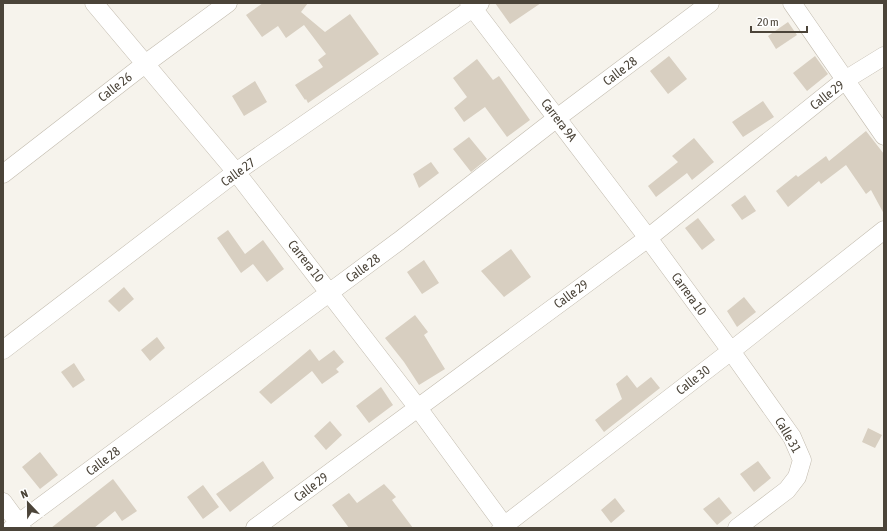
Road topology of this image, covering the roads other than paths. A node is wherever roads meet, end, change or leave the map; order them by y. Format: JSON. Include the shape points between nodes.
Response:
{"nodes":[{"id":1,"x":94,"y":3,"type":"edge"},
{"id":2,"x":228,"y":3,"type":"edge"},
{"id":3,"x":710,"y":3,"type":"edge"},
{"id":4,"x":792,"y":3,"type":"edge"},
{"id":5,"x":474,"y":5,"type":"edge"},
{"id":6,"x":884,"y":56,"type":"edge"},
{"id":7,"x":145,"y":64,"type":"junction"},
{"id":8,"x":845,"y":80,"type":"junction"},
{"id":9,"x":558,"y":118,"type":"junction"},
{"id":10,"x":884,"y":136,"type":"edge"},
{"id":11,"x":236,"y":172,"type":"junction"},
{"id":12,"x":3,"y":174,"type":"edge"},
{"id":13,"x":884,"y":230,"type":"edge"},
{"id":14,"x":648,"y":238,"type":"junction"},
{"id":15,"x":330,"y":292,"type":"junction"},
{"id":16,"x":3,"y":350,"type":"edge"},
{"id":17,"x":731,"y":351,"type":"junction"},
{"id":18,"x":418,"y":408,"type":"junction"},
{"id":19,"x":3,"y":502,"type":"edge"},
{"id":20,"x":18,"y":526,"type":"edge"},
{"id":21,"x":504,"y":527,"type":"edge"},
{"id":22,"x":255,"y":528,"type":"edge"},
{"id":23,"x":737,"y":528,"type":"edge"}],
"edges":[{"from":1,"to":7,"type":"street","name":"Carrera 10"},
{"from":2,"to":7,"type":"street","name":"Calle 26"},
{"from":3,"to":9,"type":"street","name":"Calle 28"},
{"from":4,"to":8,"type":"street"},
{"from":5,"to":9,"type":"street","name":"Carrera 9A"},
{"from":5,"to":11,"type":"street","name":"Calle 27"},
{"from":6,"to":8,"type":"street","name":"Calle 29"},
{"from":7,"to":11,"type":"street","name":"Carrera 10"},
{"from":7,"to":12,"type":"street","name":"Calle 26"},
{"from":8,"to":10,"type":"street"},
{"from":8,"to":14,"type":"street","name":"Calle 29"},
{"from":9,"to":14,"type":"street","name":"Carrera 9A"},
{"from":9,"to":15,"type":"street","name":"Calle 28"},
{"from":11,"to":15,"type":"street","name":"Carrera 10"},
{"from":11,"to":16,"type":"street","name":"Calle 27"},
{"from":13,"to":17,"type":"street","name":"Calle 30"},
{"from":14,"to":17,"type":"street","name":"Carrera 10"},
{"from":14,"to":18,"type":"street","name":"Calle 29"},
{"from":15,"to":18,"type":"street","name":"Carrera 10"},
{"from":15,"to":20,"type":"street","name":"Calle 28"},
{"from":17,"to":21,"type":"street","name":"Calle 30"},
{"from":17,"to":23,"type":"street","name":"Calle 31","via":[[792,437],[802,460],[797,477],[787,490]]},
{"from":18,"to":21,"type":"street","name":"Carrera 10"},
{"from":18,"to":22,"type":"street","name":"Calle 29"},
{"from":19,"to":20,"type":"street"}]}
